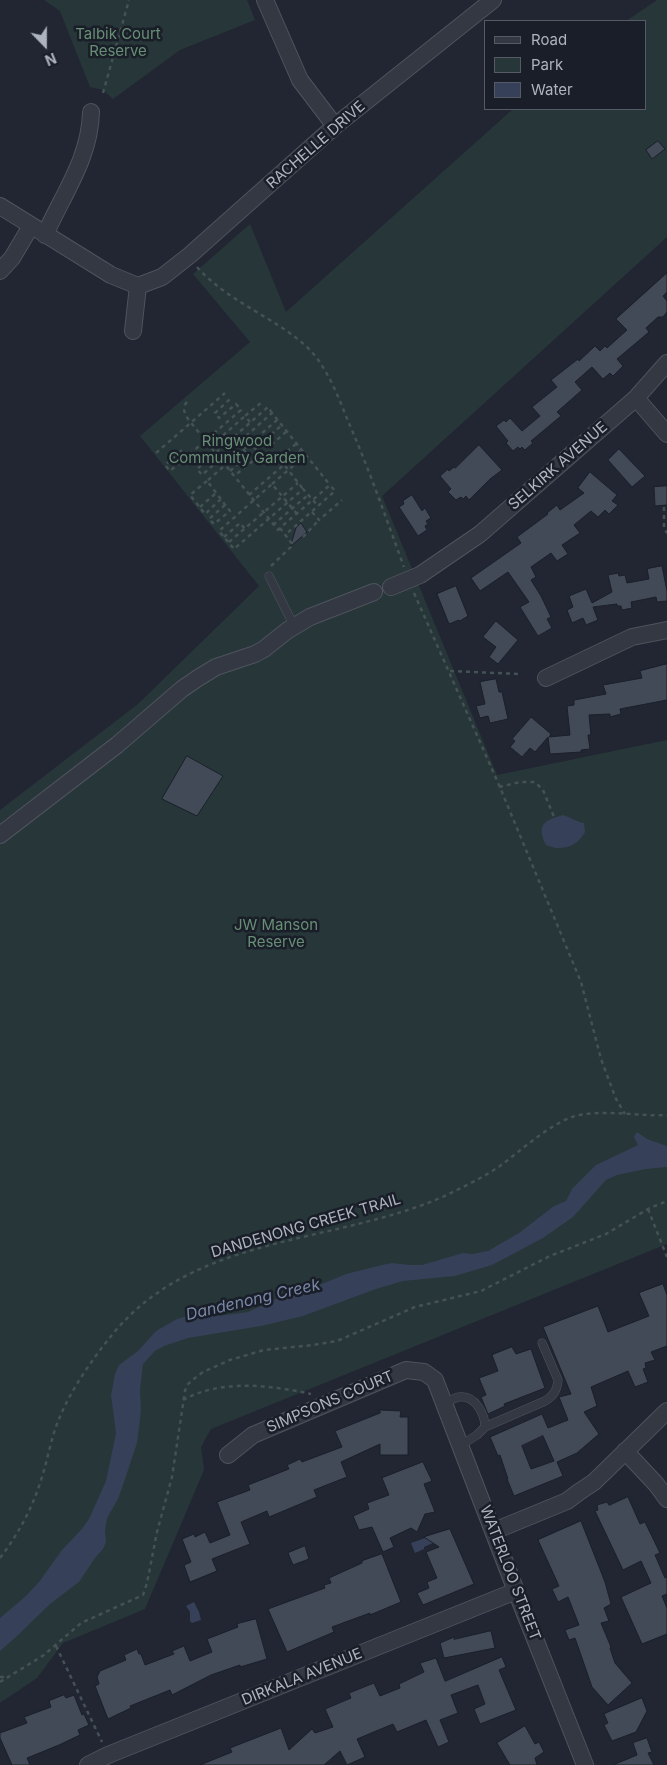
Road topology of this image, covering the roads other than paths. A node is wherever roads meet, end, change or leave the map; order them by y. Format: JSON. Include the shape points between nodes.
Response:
{"nodes":[{"id":1,"x":265,"y":0,"type":"edge"},
{"id":2,"x":493,"y":0,"type":"edge"},
{"id":3,"x":91,"y":112,"type":"dead end"},
{"id":4,"x":335,"y":126,"type":"junction"},
{"id":5,"x":0,"y":206,"type":"edge"},
{"id":6,"x":31,"y":226,"type":"junction"},
{"id":7,"x":45,"y":235,"type":"junction"},
{"id":8,"x":0,"y":271,"type":"edge"},
{"id":9,"x":138,"y":286,"type":"junction"},
{"id":10,"x":133,"y":331,"type":"dead end"},
{"id":11,"x":667,"y":363,"type":"edge"},
{"id":12,"x":636,"y":398,"type":"junction"},
{"id":13,"x":667,"y":434,"type":"edge"},
{"id":14,"x":269,"y":576,"type":"dead end"},
{"id":15,"x":390,"y":585,"type":"joint"},
{"id":16,"x":374,"y":592,"type":"joint"},
{"id":17,"x":294,"y":626,"type":"junction"},
{"id":18,"x":667,"y":630,"type":"edge"},
{"id":19,"x":546,"y":678,"type":"dead end"},
{"id":20,"x":0,"y":835,"type":"edge"},
{"id":21,"x":542,"y":1343,"type":"dead end"},
{"id":22,"x":436,"y":1380,"type":"joint"},
{"id":23,"x":445,"y":1404,"type":"junction"},
{"id":24,"x":667,"y":1411,"type":"edge"},
{"id":25,"x":485,"y":1427,"type":"junction"},
{"id":26,"x":461,"y":1445,"type":"junction"},
{"id":27,"x":625,"y":1452,"type":"junction"},
{"id":28,"x":228,"y":1455,"type":"dead end"},
{"id":29,"x":667,"y":1499,"type":"edge"},
{"id":30,"x":494,"y":1531,"type":"junction"},
{"id":31,"x":516,"y":1591,"type":"junction"},
{"id":32,"x":88,"y":1765,"type":"edge"},
{"id":33,"x":585,"y":1765,"type":"edge"}],
"edges":[{"from":1,"to":4,"type":"street","via":[[300,80]]},
{"from":2,"to":4,"type":"street","name":"RACHELLE DRIVE"},
{"from":3,"to":7,"type":"street","via":[[88,145]]},
{"from":4,"to":9,"type":"street","name":"RACHELLE DRIVE","via":[[190,255],[162,277]]},
{"from":5,"to":6,"type":"street"},
{"from":6,"to":7,"type":"street"},
{"from":6,"to":8,"type":"street","via":[[12,258]]},
{"from":7,"to":9,"type":"street","via":[[111,275]]},
{"from":9,"to":10,"type":"street"},
{"from":11,"to":12,"type":"street","name":"SELKIRK AVENUE"},
{"from":12,"to":13,"type":"street"},
{"from":12,"to":15,"type":"street","name":"SELKIRK AVENUE","via":[[480,534],[441,561]]},
{"from":14,"to":17,"type":"lane"},
{"from":15,"to":16,"type":"lane"},
{"from":16,"to":17,"type":"street"},
{"from":17,"to":20,"type":"street","via":[[255,654],[216,667],[182,689]]},
{"from":18,"to":19,"type":"street","via":[[632,637]]},
{"from":21,"to":25,"type":"lane","via":[[558,1380],[553,1396]]},
{"from":22,"to":23,"type":"street","name":"WATERLOO STREET"},
{"from":22,"to":28,"type":"street","name":"SIMPSONS COURT","via":[[424,1372],[406,1370],[253,1435]]},
{"from":23,"to":25,"type":"lane","via":[[459,1397],[469,1398],[481,1412]]},
{"from":23,"to":26,"type":"street","name":"WATERLOO STREET"},
{"from":24,"to":27,"type":"street"},
{"from":25,"to":26,"type":"lane"},
{"from":26,"to":30,"type":"street","name":"WATERLOO STREET"},
{"from":27,"to":29,"type":"street"},
{"from":27,"to":30,"type":"street","via":[[594,1482],[567,1501]]},
{"from":30,"to":31,"type":"street","name":"WATERLOO STREET"},
{"from":31,"to":32,"type":"street","name":"DIRKALA AVENUE"},
{"from":31,"to":33,"type":"street","name":"WATERLOO STREET"}]}
